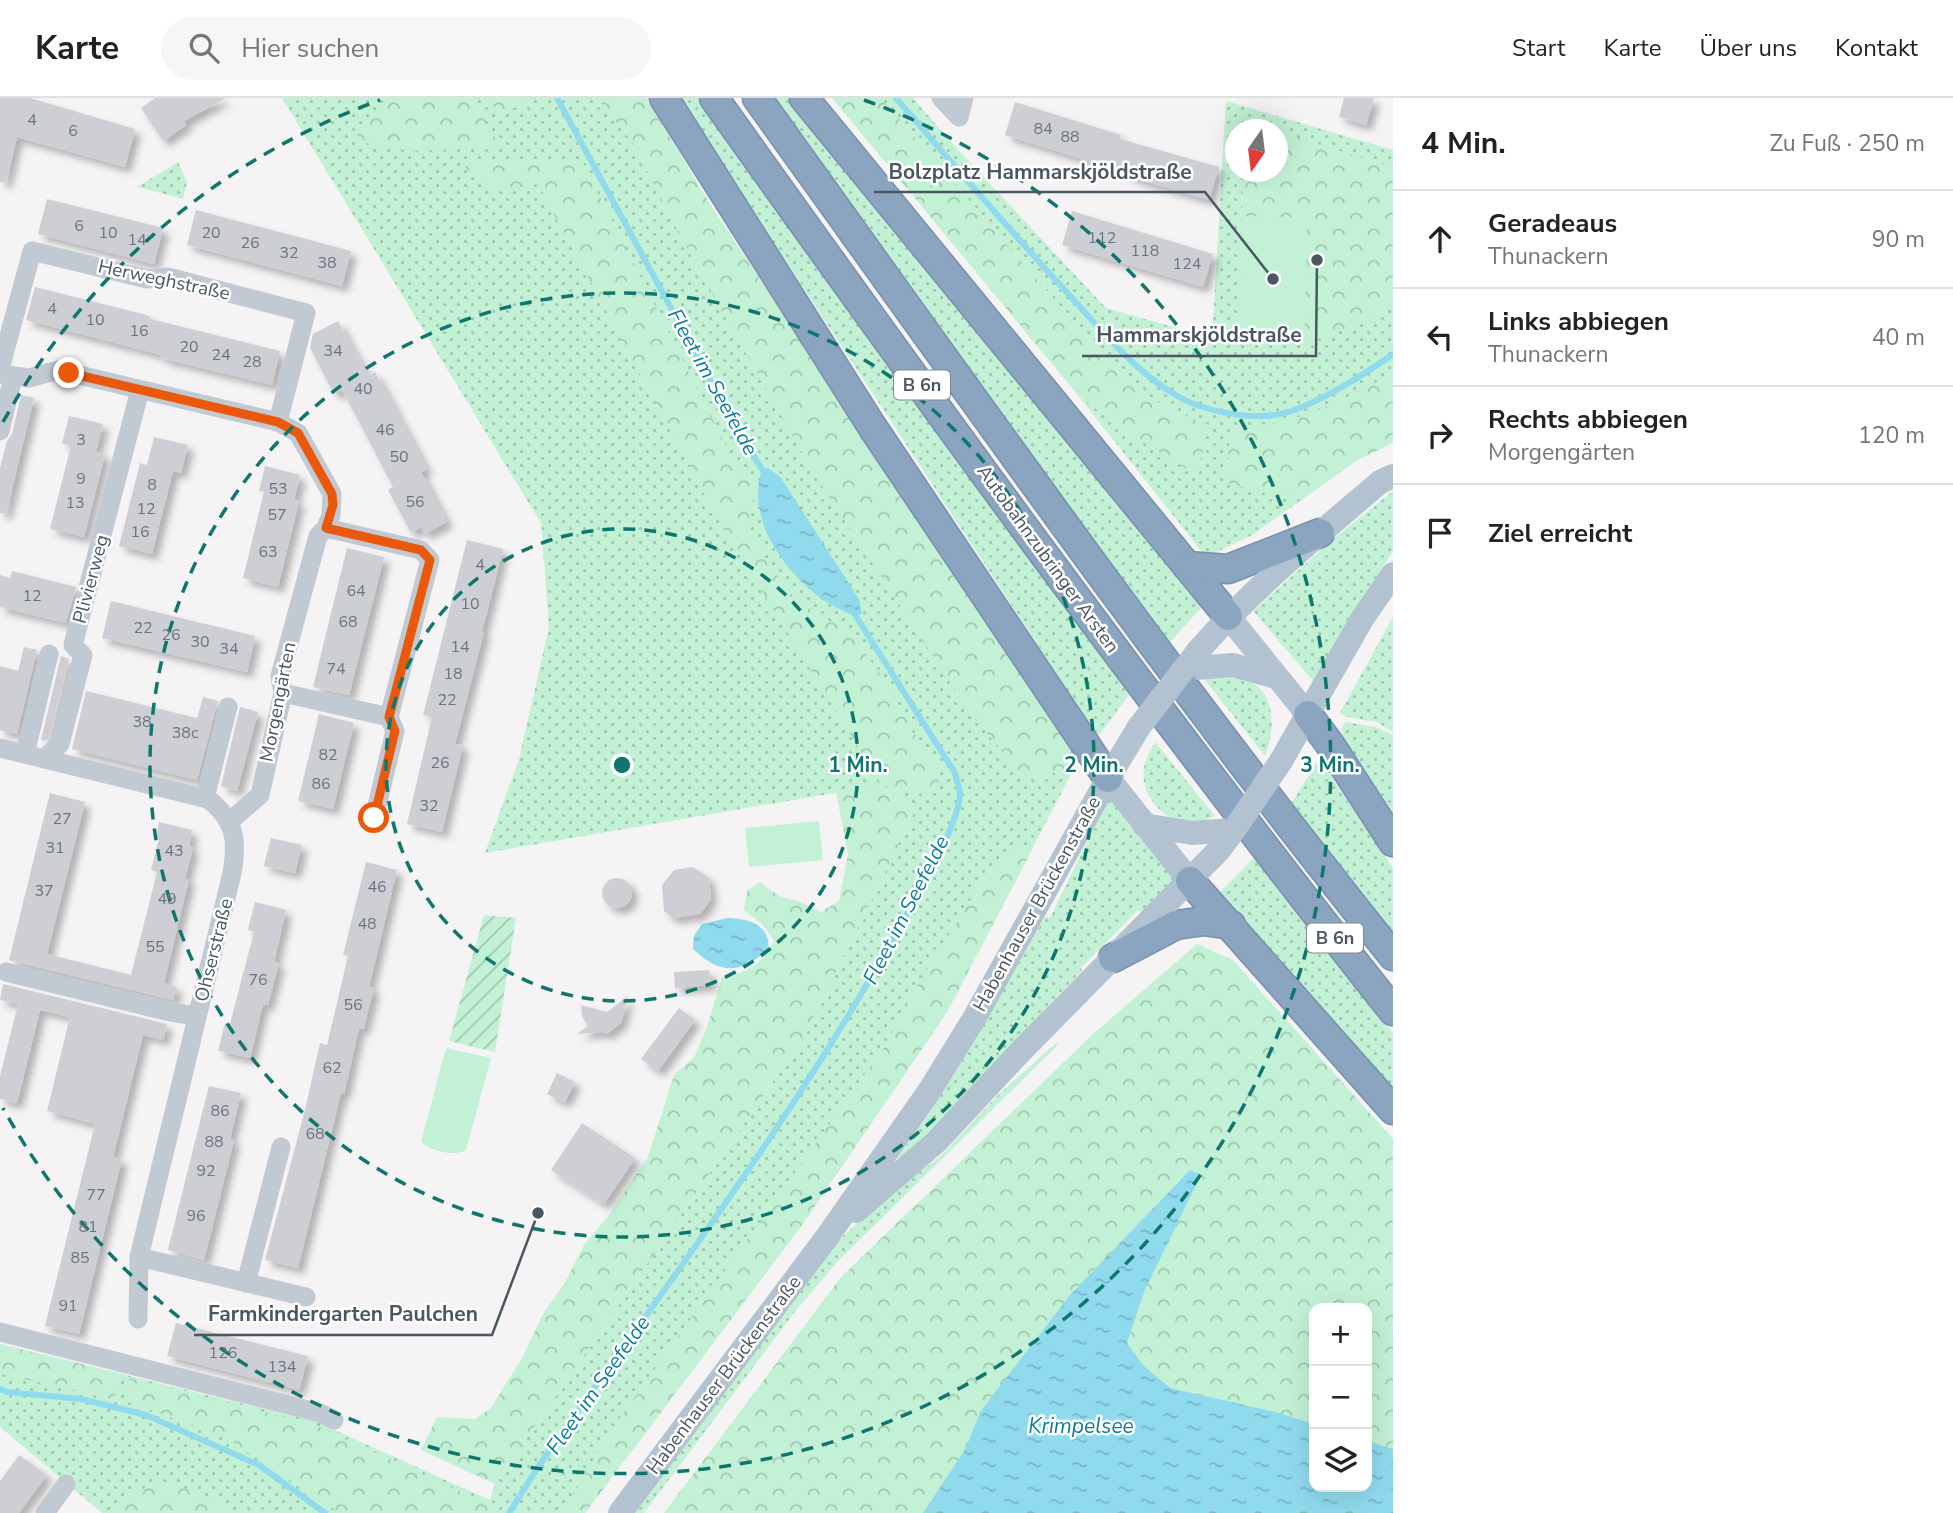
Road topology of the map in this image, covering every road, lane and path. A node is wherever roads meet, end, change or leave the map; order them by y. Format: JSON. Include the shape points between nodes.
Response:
{"nodes":[{"id":1,"x":664,"y":98,"type":"edge"},
{"id":2,"x":714,"y":98,"type":"edge"},
{"id":3,"x":757,"y":98,"type":"edge"},
{"id":4,"x":804,"y":98,"type":"edge"},
{"id":5,"x":941,"y":98,"type":"edge"},
{"id":6,"x":964,"y":98,"type":"edge"},
{"id":7,"x":4,"y":373,"type":"edge"},
{"id":8,"x":140,"y":390,"type":"junction"},
{"id":9,"x":278,"y":422,"type":"junction"},
{"id":10,"x":0,"y":431,"type":"edge"},
{"id":11,"x":1393,"y":476,"type":"edge"},
{"id":12,"x":326,"y":528,"type":"junction"},
{"id":13,"x":1320,"y":533,"type":"junction"},
{"id":14,"x":1187,"y":566,"type":"junction"},
{"id":15,"x":1393,"y":573,"type":"edge"},
{"id":16,"x":1228,"y":616,"type":"junction"},
{"id":17,"x":49,"y":654,"type":"dead end"},
{"id":18,"x":1197,"y":662,"type":"junction"},
{"id":19,"x":1276,"y":677,"type":"junction"},
{"id":20,"x":283,"y":693,"type":"junction"},
{"id":21,"x":228,"y":707,"type":"dead end"},
{"id":22,"x":1308,"y":715,"type":"junction"},
{"id":23,"x":389,"y":717,"type":"junction"},
{"id":24,"x":0,"y":748,"type":"edge"},
{"id":25,"x":35,"y":756,"type":"junction"},
{"id":26,"x":1108,"y":778,"type":"junction"},
{"id":27,"x":205,"y":798,"type":"junction"},
{"id":28,"x":374,"y":818,"type":"dead end"},
{"id":29,"x":230,"y":821,"type":"junction"},
{"id":30,"x":1144,"y":825,"type":"junction"},
{"id":31,"x":1214,"y":842,"type":"junction"},
{"id":32,"x":1393,"y":842,"type":"edge"},
{"id":33,"x":1190,"y":881,"type":"junction"},
{"id":34,"x":1231,"y":925,"type":"junction"},
{"id":35,"x":1155,"y":927,"type":"junction"},
{"id":36,"x":1393,"y":957,"type":"edge"},
{"id":37,"x":1113,"y":958,"type":"joint"},
{"id":38,"x":6,"y":972,"type":"dead end"},
{"id":39,"x":1393,"y":1011,"type":"edge"},
{"id":40,"x":198,"y":1016,"type":"junction"},
{"id":41,"x":1393,"y":1110,"type":"edge"},
{"id":42,"x":281,"y":1147,"type":"dead end"},
{"id":43,"x":827,"y":1237,"type":"junction"},
{"id":44,"x":139,"y":1257,"type":"junction"},
{"id":45,"x":246,"y":1283,"type":"junction"},
{"id":46,"x":306,"y":1297,"type":"dead end"},
{"id":47,"x":138,"y":1318,"type":"dead end"},
{"id":48,"x":0,"y":1332,"type":"edge"},
{"id":49,"x":334,"y":1420,"type":"dead end"},
{"id":50,"x":66,"y":1484,"type":"dead end"},
{"id":51,"x":44,"y":1513,"type":"edge"},
{"id":52,"x":620,"y":1513,"type":"edge"}],
"edges":[{"from":1,"to":26,"type":"highway","via":[[873,428]]},
{"from":2,"to":39,"type":"highway","name":"Autobahnzubringer Arsten","number":"B 6n","via":[[1089,617]]},
{"from":3,"to":36,"type":"highway","name":"Autobahnzubringer Arsten","number":"B 6n","via":[[1092,562]]},
{"from":4,"to":14,"type":"highway"},
{"from":5,"to":6,"type":"street","via":[[959,117]]},
{"from":7,"to":8,"type":"street","name":"Morgengärten","via":[[29,378],[58,370]]},
{"from":7,"to":9,"type":"street","name":"Herweghstraße","via":[[32,251],[147,279],[168,277],[306,313]]},
{"from":7,"to":10,"type":"street"},
{"from":8,"to":9,"type":"street","name":"Morgengärten"},
{"from":8,"to":25,"type":"street","name":"Plivierweg","via":[[73,645],[83,655],[60,744]]},
{"from":9,"to":12,"type":"street","name":"Morgengärten","via":[[298,433],[332,494]]},
{"from":11,"to":13,"type":"main road","name":"Habenhauser Brückenstraße"},
{"from":12,"to":20,"type":"street","name":"Morgengärten","via":[[317,536],[283,664]]},
{"from":12,"to":23,"type":"street","via":[[421,550],[430,560]]},
{"from":13,"to":14,"type":"highway","via":[[1228,569]]},
{"from":13,"to":16,"type":"main road","name":"Habenhauser Brückenstraße"},
{"from":14,"to":16,"type":"highway"},
{"from":15,"to":22,"type":"main road"},
{"from":16,"to":18,"type":"main road","name":"Habenhauser Brückenstraße"},
{"from":16,"to":19,"type":"main road"},
{"from":17,"to":25,"type":"street"},
{"from":18,"to":19,"type":"main road","via":[[1233,665]]},
{"from":18,"to":26,"type":"main road","name":"Habenhauser Brückenstraße","bridge":true,"via":[[1139,727]]},
{"from":19,"to":22,"type":"main road"},
{"from":20,"to":23,"type":"street"},
{"from":20,"to":29,"type":"street","name":"Morgengärten","via":[[260,795]]},
{"from":21,"to":27,"type":"street"},
{"from":22,"to":31,"type":"main road","bridge":true,"via":[[1234,830]]},
{"from":22,"to":32,"type":"highway"},
{"from":23,"to":28,"type":"street","via":[[395,731]]},
{"from":24,"to":25,"type":"street"},
{"from":25,"to":27,"type":"street"},
{"from":26,"to":30,"type":"main road"},
{"from":26,"to":43,"type":"main road","name":"Habenhauser Brückenstraße","via":[[930,1090]]},
{"from":27,"to":29,"type":"street"},
{"from":29,"to":40,"type":"street","name":"Ohserstraße","via":[[236,853]]},
{"from":30,"to":31,"type":"main road"},
{"from":30,"to":33,"type":"main road"},
{"from":31,"to":33,"type":"main road"},
{"from":33,"to":34,"type":"highway"},
{"from":33,"to":35,"type":"main road"},
{"from":34,"to":35,"type":"highway","via":[[1204,921]]},
{"from":34,"to":41,"type":"highway"},
{"from":35,"to":37,"type":"highway"},
{"from":37,"to":43,"type":"main road","name":"Habenhauser Brückenstraße","via":[[936,1142]]},
{"from":38,"to":40,"type":"street"},
{"from":40,"to":44,"type":"street","name":"Ohserstraße"},
{"from":42,"to":45,"type":"street"},
{"from":43,"to":52,"type":"main road","name":"Habenhauser Brückenstraße"},
{"from":44,"to":45,"type":"street"},
{"from":44,"to":47,"type":"street","name":"Ohserstraße"},
{"from":45,"to":46,"type":"street"},
{"from":48,"to":49,"type":"street"},
{"from":50,"to":51,"type":"street"}]}
